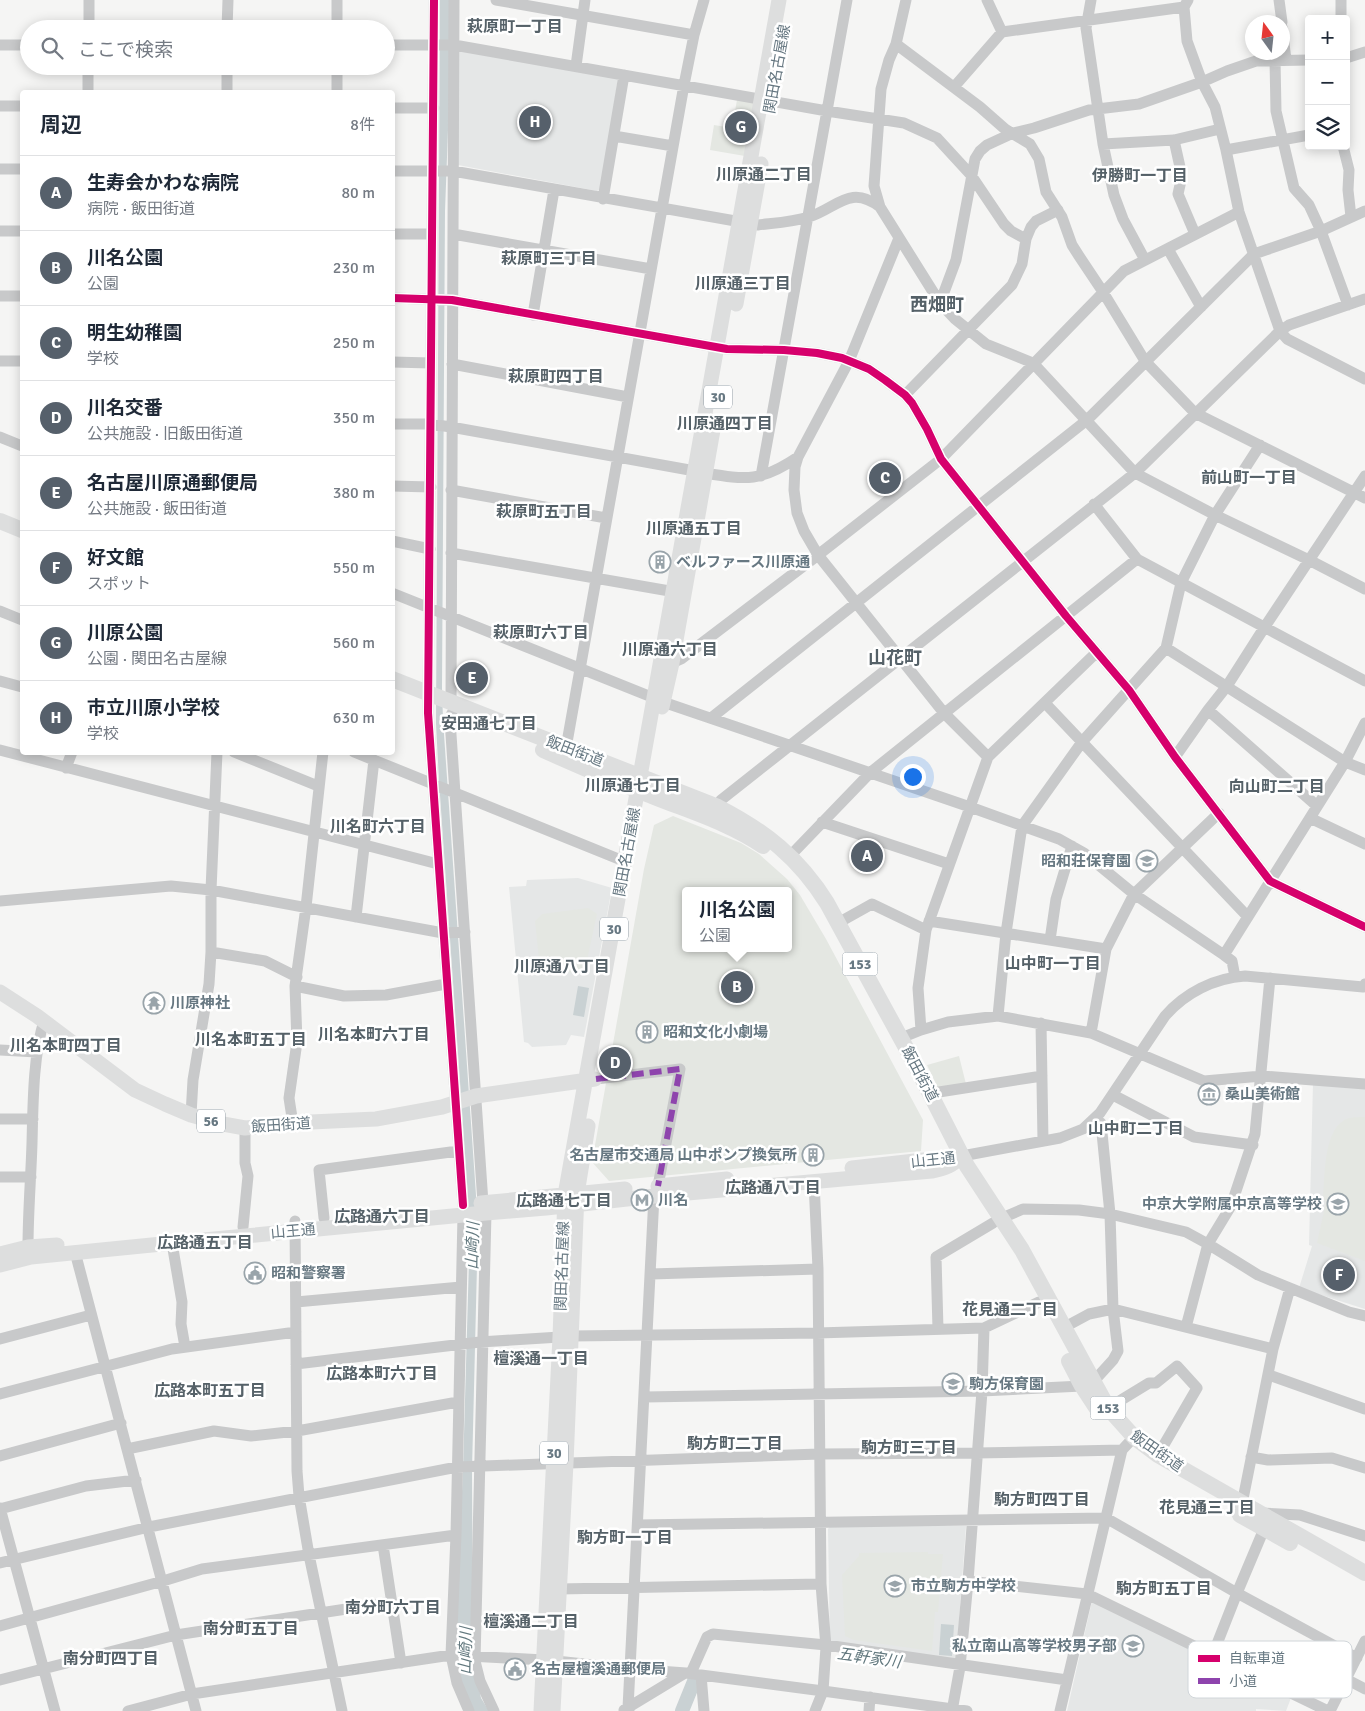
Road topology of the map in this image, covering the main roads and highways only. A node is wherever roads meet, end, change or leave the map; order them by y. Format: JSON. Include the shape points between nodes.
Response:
{"nodes":[{"id":1,"x":779,"y":0,"type":"edge"},
{"id":2,"x":789,"y":0,"type":"edge"},
{"id":3,"x":767,"y":100,"type":"junction"},
{"id":4,"x":0,"y":521,"type":"edge"},
{"id":5,"x":20,"y":529,"type":"edge"},
{"id":6,"x":0,"y":531,"type":"edge"},
{"id":7,"x":20,"y":539,"type":"edge"},
{"id":8,"x":679,"y":593,"type":"junction"},
{"id":9,"x":395,"y":681,"type":"edge"},
{"id":10,"x":395,"y":690,"type":"edge"},
{"id":11,"x":429,"y":698,"type":"junction"},
{"id":12,"x":659,"y":700,"type":"junction"},
{"id":13,"x":449,"y":707,"type":"junction"},
{"id":14,"x":644,"y":786,"type":"junction"},
{"id":15,"x":716,"y":814,"type":"junction"},
{"id":16,"x":0,"y":992,"type":"edge"},
{"id":17,"x":591,"y":1080,"type":"junction"},
{"id":18,"x":956,"y":1159,"type":"junction"},
{"id":19,"x":656,"y":1191,"type":"junction"},
{"id":20,"x":571,"y":1200,"type":"junction"},
{"id":21,"x":464,"y":1210,"type":"junction"},
{"id":22,"x":997,"y":1221,"type":"junction"},
{"id":23,"x":295,"y":1226,"type":"junction"},
{"id":24,"x":0,"y":1254,"type":"edge"},
{"id":25,"x":0,"y":1265,"type":"edge"},
{"id":26,"x":1087,"y":1384,"type":"junction"},
{"id":27,"x":1128,"y":1443,"type":"junction"},
{"id":28,"x":560,"y":1463,"type":"junction"},
{"id":29,"x":1365,"y":1573,"type":"edge"},
{"id":30,"x":1365,"y":1584,"type":"edge"},
{"id":31,"x":550,"y":1661,"type":"junction"},
{"id":32,"x":541,"y":1711,"type":"edge"},
{"id":33,"x":553,"y":1711,"type":"edge"}],
"edges":[{"from":1,"to":3,"type":"main road","name":"関田名古屋線","number":"30"},
{"from":2,"to":3,"type":"main road","name":"関田名古屋線","number":"30"},
{"from":3,"to":8,"type":"main road","name":"関田名古屋線","number":"30"},
{"from":4,"to":5,"type":"highway"},
{"from":6,"to":7,"type":"highway"},
{"from":8,"to":12,"type":"main road","name":"関田名古屋線","number":"30"},
{"from":8,"to":12,"type":"main road","name":"関田名古屋線","number":"30","via":[[672,663]]},
{"from":9,"to":11,"type":"highway","name":"飯田街道","number":"153"},
{"from":10,"to":11,"type":"highway","name":"飯田街道","number":"153"},
{"from":11,"to":13,"type":"highway","name":"飯田街道","number":"153"},
{"from":12,"to":14,"type":"main road","name":"関田名古屋線","number":"30"},
{"from":13,"to":14,"type":"highway","name":"飯田街道","number":"153"},
{"from":13,"to":14,"type":"highway","name":"飯田街道","number":"153","via":[[566,748]]},
{"from":14,"to":15,"type":"highway","name":"飯田街道","number":"153"},
{"from":14,"to":17,"type":"main road","name":"関田名古屋線","number":"30","via":[[626,862]]},
{"from":14,"to":17,"type":"main road","name":"関田名古屋線","number":"30","via":[[636,866]]},
{"from":15,"to":18,"type":"highway","name":"飯田街道","number":"153","via":[[772,852],[809,892]]},
{"from":15,"to":18,"type":"highway","name":"飯田街道","number":"153","via":[[748,824],[790,856],[814,882],[931,1096]]},
{"from":16,"to":17,"type":"main road","name":"飯田街道","number":"56","via":[[135,1090],[191,1114],[245,1128],[376,1119],[442,1107],[475,1096]]},
{"from":17,"to":20,"type":"main road","name":"関田名古屋線","number":"30"},
{"from":18,"to":19,"type":"main road","name":"山王通"},
{"from":18,"to":19,"type":"main road","name":"山王通","via":[[944,1169],[932,1172]]},
{"from":18,"to":22,"type":"highway","name":"飯田街道","number":"153"},
{"from":19,"to":20,"type":"main road","name":"山王通"},
{"from":20,"to":21,"type":"main road","name":"山王通"},
{"from":20,"to":28,"type":"main road","name":"関田名古屋線","number":"30"},
{"from":21,"to":23,"type":"main road","name":"山王通"},
{"from":21,"to":23,"type":"main road","name":"山王通","via":[[324,1218]]},
{"from":22,"to":26,"type":"highway","name":"飯田街道","number":"153"},
{"from":22,"to":26,"type":"highway","name":"飯田街道","number":"153","via":[[1022,1250],[1063,1328]]},
{"from":23,"to":24,"type":"main road","name":"山王通","via":[[244,1227],[28,1247]]},
{"from":23,"to":25,"type":"main road","name":"山王通","via":[[31,1257]]},
{"from":26,"to":27,"type":"highway","name":"飯田街道","number":"153","via":[[1108,1408]]},
{"from":26,"to":27,"type":"highway","name":"飯田街道","number":"153","via":[[1102,1417]]},
{"from":27,"to":29,"type":"highway","name":"飯田街道","number":"153","via":[[1158,1455]]},
{"from":27,"to":30,"type":"highway","name":"飯田街道","number":"153","via":[[1141,1455],[1264,1529]]},
{"from":28,"to":31,"type":"main road","name":"関田名古屋線","number":"30"},
{"from":28,"to":31,"type":"main road","name":"関田名古屋線","number":"30","via":[[559,1589]]},
{"from":31,"to":32,"type":"main road","name":"関田名古屋線","number":"30"},
{"from":31,"to":33,"type":"main road","name":"関田名古屋線","number":"30"}]}
